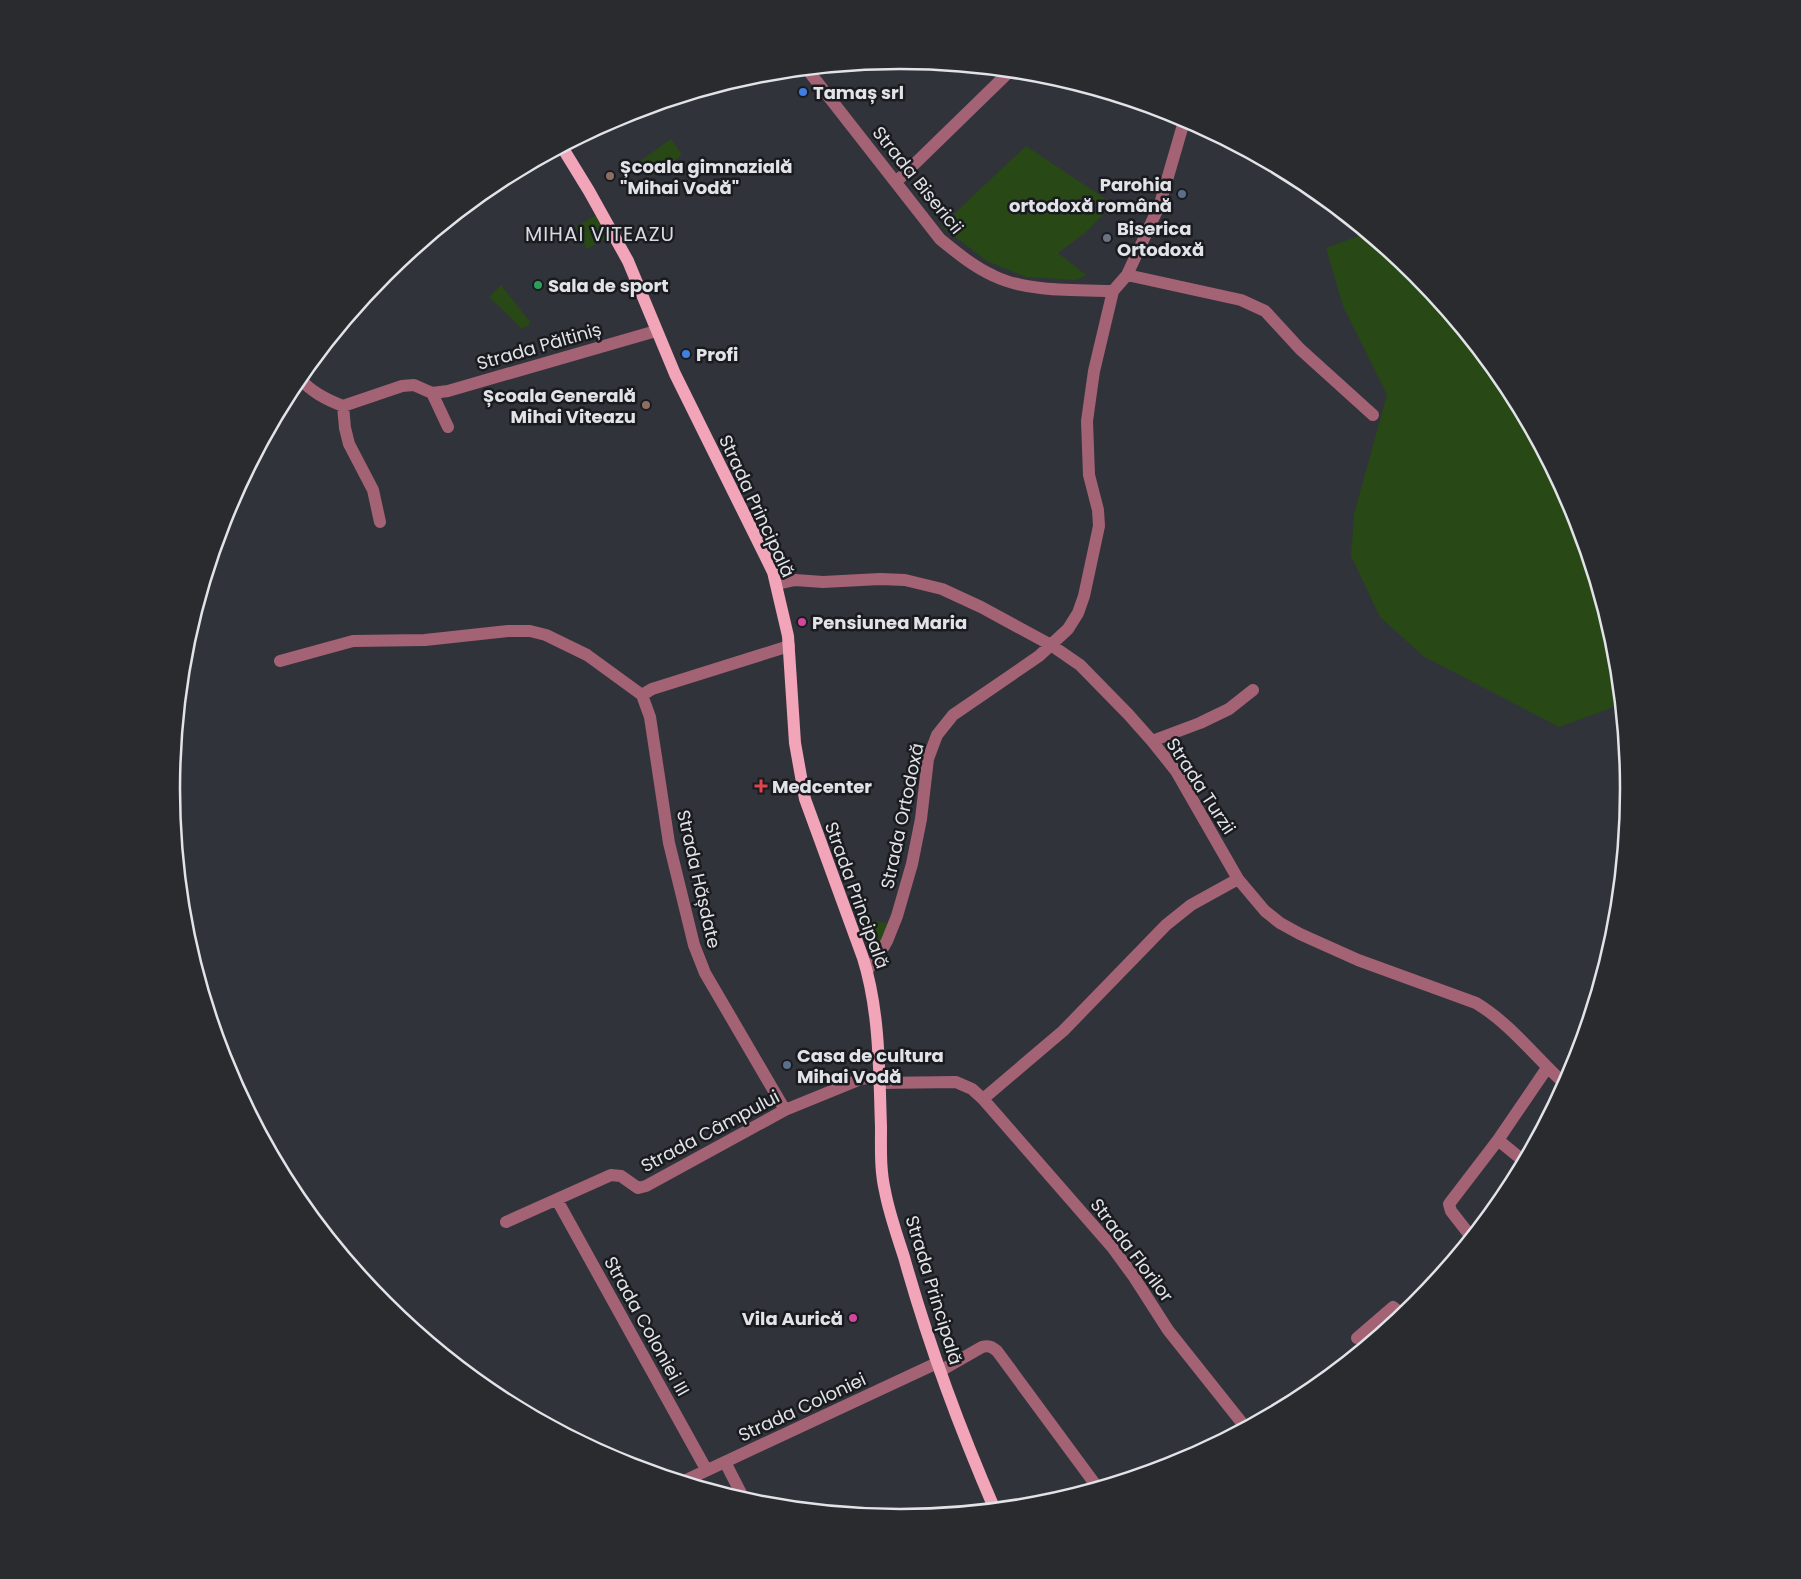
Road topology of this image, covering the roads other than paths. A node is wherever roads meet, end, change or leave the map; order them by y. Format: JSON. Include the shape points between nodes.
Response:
{"nodes":[{"id":1,"x":810,"y":75,"type":"edge"},
{"id":2,"x":1004,"y":77,"type":"edge"},
{"id":3,"x":1182,"y":127,"type":"edge"},
{"id":4,"x":565,"y":152,"type":"edge"},
{"id":5,"x":896,"y":182,"type":"junction"},
{"id":6,"x":1127,"y":275,"type":"junction"},
{"id":7,"x":1113,"y":291,"type":"junction"},
{"id":8,"x":656,"y":331,"type":"junction"},
{"id":9,"x":305,"y":384,"type":"edge"},
{"id":10,"x":432,"y":393,"type":"junction"},
{"id":11,"x":343,"y":406,"type":"junction"},
{"id":12,"x":1373,"y":415,"type":"dead end"},
{"id":13,"x":448,"y":427,"type":"dead end"},
{"id":14,"x":380,"y":522,"type":"dead end"},
{"id":15,"x":777,"y":584,"type":"junction"},
{"id":16,"x":790,"y":646,"type":"junction"},
{"id":17,"x":1051,"y":646,"type":"junction"},
{"id":18,"x":280,"y":661,"type":"dead end"},
{"id":19,"x":1254,"y":690,"type":"dead end"},
{"id":20,"x":642,"y":695,"type":"junction"},
{"id":21,"x":1152,"y":741,"type":"junction"},
{"id":22,"x":1238,"y":879,"type":"junction"},
{"id":23,"x":867,"y":970,"type":"junction"},
{"id":24,"x":1547,"y":1068,"type":"junction"},
{"id":25,"x":879,"y":1079,"type":"junction"},
{"id":26,"x":1560,"y":1079,"type":"edge"},
{"id":27,"x":983,"y":1099,"type":"junction"},
{"id":28,"x":786,"y":1110,"type":"junction"},
{"id":29,"x":1498,"y":1140,"type":"junction"},
{"id":30,"x":1520,"y":1158,"type":"edge"},
{"id":31,"x":556,"y":1200,"type":"junction"},
{"id":32,"x":506,"y":1222,"type":"dead end"},
{"id":33,"x":1468,"y":1233,"type":"edge"},
{"id":34,"x":1398,"y":1311,"type":"edge"},
{"id":35,"x":1358,"y":1338,"type":"dead end"},
{"id":36,"x":939,"y":1367,"type":"junction"},
{"id":37,"x":1243,"y":1424,"type":"edge"},
{"id":38,"x":725,"y":1462,"type":"junction"},
{"id":39,"x":706,"y":1469,"type":"junction"},
{"id":40,"x":689,"y":1478,"type":"edge"},
{"id":41,"x":1095,"y":1484,"type":"edge"},
{"id":42,"x":740,"y":1492,"type":"edge"},
{"id":43,"x":993,"y":1504,"type":"edge"}],
"edges":[{"from":1,"to":5,"type":"street","name":"Strada Bisericii"},
{"from":2,"to":5,"type":"street"},
{"from":3,"to":6,"type":"street","name":"Strada Ortodoxă","via":[[1160,204]]},
{"from":4,"to":8,"type":"main road","name":"Strada Principală","via":[[628,261]]},
{"from":5,"to":7,"type":"street","name":"Strada Bisericii","via":[[940,239],[994,277],[1015,284],[1059,290]]},
{"from":6,"to":7,"type":"street","name":"Strada Ortodoxă"},
{"from":6,"to":12,"type":"street","via":[[1254,304]]},
{"from":7,"to":17,"type":"street","name":"Strada Ortodoxă","via":[[1094,371],[1087,420],[1089,475],[1099,526],[1078,613]]},
{"from":8,"to":10,"type":"street","name":"Strada Păltiniș"},
{"from":8,"to":15,"type":"main road","name":"Strada Principală"},
{"from":9,"to":11,"type":"street","via":[[325,399]]},
{"from":10,"to":11,"type":"street","name":"Strada Păltiniș","via":[[414,385],[402,386]]},
{"from":10,"to":13,"type":"street"},
{"from":11,"to":14,"type":"street","via":[[350,444],[374,490]]},
{"from":15,"to":16,"type":"main road","name":"Strada Principală"},
{"from":15,"to":17,"type":"street","name":"Strada Turzii","via":[[795,580],[905,580],[942,589]]},
{"from":16,"to":20,"type":"street","via":[[652,689]]},
{"from":16,"to":23,"type":"main road","name":"Strada Principală","via":[[795,743],[804,799]]},
{"from":17,"to":21,"type":"street","name":"Strada Turzii","via":[[1080,665]]},
{"from":17,"to":23,"type":"street","name":"Strada Ortodoxă","via":[[953,715],[937,735],[928,759],[921,819],[897,916],[883,948]]},
{"from":18,"to":20,"type":"street","via":[[353,641],[425,640],[530,631],[546,635],[587,655]]},
{"from":19,"to":21,"type":"street","via":[[1229,709]]},
{"from":20,"to":28,"type":"street","name":"Strada Hășdate","via":[[650,717],[669,843],[694,945],[705,973]]},
{"from":21,"to":22,"type":"street","name":"Strada Turzii","via":[[1176,771]]},
{"from":22,"to":24,"type":"street","name":"Strada Turzii","via":[[1265,911],[1300,934],[1490,1011]]},
{"from":22,"to":27,"type":"street","via":[[1191,905],[1166,925],[1062,1031]]},
{"from":23,"to":25,"type":"main road","name":"Strada Principală","via":[[873,1000]]},
{"from":24,"to":26,"type":"street","name":"Strada Turzii"},
{"from":24,"to":29,"type":"street"},
{"from":25,"to":27,"type":"street","name":"Strada Florilor","via":[[956,1082]]},
{"from":25,"to":28,"type":"street","name":"Strada Câmpului","via":[[861,1079]]},
{"from":25,"to":36,"type":"main road","name":"Strada Principală","via":[[885,1192]]},
{"from":27,"to":37,"type":"street","name":"Strada Florilor","via":[[1112,1247],[1168,1330]]},
{"from":28,"to":31,"type":"street","name":"Strada Câmpului","via":[[646,1186],[638,1188],[621,1176],[611,1176]]},
{"from":29,"to":30,"type":"street"},
{"from":29,"to":33,"type":"street","via":[[1449,1204],[1451,1212]]},
{"from":31,"to":32,"type":"street","name":"Strada Câmpului"},
{"from":31,"to":39,"type":"street","name":"Strada Coloniei III"},
{"from":34,"to":35,"type":"street","via":[[1393,1307]]},
{"from":36,"to":38,"type":"street","name":"Strada Coloniei"},
{"from":36,"to":41,"type":"street","name":"Strada Coloniei","via":[[982,1346],[992,1347]]},
{"from":36,"to":43,"type":"main road","name":"Strada Principală"},
{"from":38,"to":39,"type":"street","name":"Strada Coloniei"},
{"from":38,"to":42,"type":"street"},
{"from":39,"to":40,"type":"street","name":"Strada Coloniei"}]}
